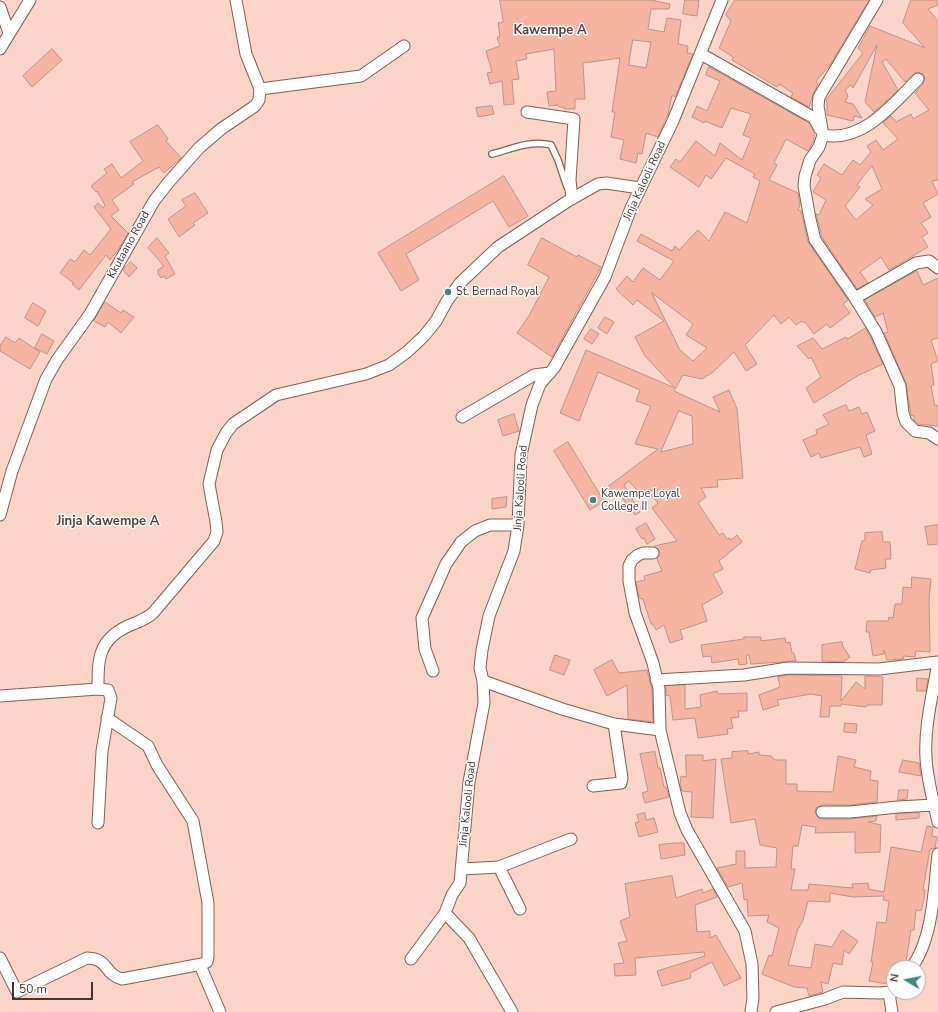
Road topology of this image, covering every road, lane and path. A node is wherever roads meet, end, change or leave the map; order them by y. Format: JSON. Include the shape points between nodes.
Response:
{"nodes":[{"id":1,"x":30,"y":0,"type":"edge"},
{"id":2,"x":236,"y":0,"type":"edge"},
{"id":3,"x":722,"y":0,"type":"edge"},
{"id":4,"x":877,"y":0,"type":"edge"},
{"id":5,"x":0,"y":7,"type":"edge"},
{"id":6,"x":9,"y":33,"type":"junction"},
{"id":7,"x":404,"y":46,"type":"dead end"},
{"id":8,"x":0,"y":49,"type":"edge"},
{"id":9,"x":701,"y":54,"type":"junction"},
{"id":10,"x":918,"y":79,"type":"dead end"},
{"id":11,"x":260,"y":89,"type":"junction"},
{"id":12,"x":527,"y":112,"type":"dead end"},
{"id":13,"x":823,"y":135,"type":"junction"},
{"id":14,"x":492,"y":154,"type":"dead end"},
{"id":15,"x":640,"y":188,"type":"junction"},
{"id":16,"x":572,"y":194,"type":"junction"},
{"id":17,"x":938,"y":268,"type":"edge"},
{"id":18,"x":855,"y":298,"type":"junction"},
{"id":19,"x":550,"y":373,"type":"junction"},
{"id":20,"x":462,"y":416,"type":"dead end"},
{"id":21,"x":938,"y":439,"type":"edge"},
{"id":22,"x":0,"y":515,"type":"edge"},
{"id":23,"x":518,"y":525,"type":"junction"},
{"id":24,"x":653,"y":553,"type":"dead end"},
{"id":25,"x":938,"y":662,"type":"edge"},
{"id":26,"x":433,"y":671,"type":"dead end"},
{"id":27,"x":656,"y":680,"type":"junction"},
{"id":28,"x":483,"y":681,"type":"junction"},
{"id":29,"x":98,"y":689,"type":"junction"},
{"id":30,"x":0,"y":696,"type":"edge"},
{"id":31,"x":107,"y":718,"type":"junction"},
{"id":32,"x":614,"y":724,"type":"junction"},
{"id":33,"x":660,"y":730,"type":"junction"},
{"id":34,"x":593,"y":786,"type":"dead end"},
{"id":35,"x":934,"y":806,"type":"junction"},
{"id":36,"x":822,"y":812,"type":"dead end"},
{"id":37,"x":938,"y":822,"type":"edge"},
{"id":38,"x":98,"y":823,"type":"dead end"},
{"id":39,"x":571,"y":839,"type":"dead end"},
{"id":40,"x":938,"y":854,"type":"edge"},
{"id":41,"x":499,"y":866,"type":"junction"},
{"id":42,"x":462,"y":869,"type":"junction"},
{"id":43,"x":520,"y":909,"type":"dead end"},
{"id":44,"x":445,"y":912,"type":"junction"},
{"id":45,"x":0,"y":958,"type":"edge"},
{"id":46,"x":412,"y":959,"type":"dead end"},
{"id":47,"x":917,"y":960,"type":"edge"},
{"id":48,"x":200,"y":965,"type":"junction"},
{"id":49,"x":886,"y":992,"type":"edge"},
{"id":50,"x":891,"y":1000,"type":"edge"},
{"id":51,"x":220,"y":1012,"type":"edge"},
{"id":52,"x":512,"y":1012,"type":"edge"},
{"id":53,"x":751,"y":1012,"type":"edge"},
{"id":54,"x":776,"y":1012,"type":"edge"},
{"id":55,"x":892,"y":1012,"type":"edge"}],
"edges":[{"from":1,"to":6,"type":"street"},
{"from":2,"to":11,"type":"street","via":[[246,54]]},
{"from":3,"to":9,"type":"street","name":"Jinja Kalooli Road"},
{"from":4,"to":13,"type":"street","via":[[819,97]]},
{"from":5,"to":6,"type":"street"},
{"from":6,"to":8,"type":"street"},
{"from":7,"to":11,"type":"street","via":[[361,76]]},
{"from":9,"to":13,"type":"street","via":[[814,118]]},
{"from":9,"to":15,"type":"street","name":"Jinja Kalooli Road","via":[[673,121]]},
{"from":10,"to":13,"type":"street","via":[[872,122],[857,131]]},
{"from":11,"to":22,"type":"street","name":"Kkutaano Road","via":[[259,100],[255,106],[221,129],[184,163],[168,182],[137,230],[90,314],[57,360],[37,399]]},
{"from":12,"to":16,"type":"street","via":[[574,119],[570,174]]},
{"from":13,"to":18,"type":"street","via":[[805,176],[808,213],[815,240]]},
{"from":14,"to":16,"type":"lane","via":[[523,145],[551,145],[566,186]]},
{"from":15,"to":16,"type":"street","via":[[606,183]]},
{"from":15,"to":19,"type":"street","name":"Jinja Kalooli Road","via":[[605,276]]},
{"from":16,"to":29,"type":"street","via":[[485,258],[460,284],[424,336],[389,365],[366,374],[276,396],[233,424],[217,450],[209,484],[216,522],[214,541],[153,613],[116,633],[107,642],[100,652],[98,662]]},
{"from":17,"to":18,"type":"street","via":[[929,261],[916,263]]},
{"from":18,"to":21,"type":"street","via":[[876,332],[900,386],[906,422],[915,431]]},
{"from":19,"to":20,"type":"street","via":[[534,375]]},
{"from":19,"to":23,"type":"street","name":"Jinja Kalooli Road","via":[[540,384],[527,425],[521,455]]},
{"from":23,"to":26,"type":"street","via":[[490,525],[475,531],[461,542],[446,564],[422,618],[425,649]]},
{"from":23,"to":28,"type":"street","name":"Jinja Kalooli Road","via":[[514,551],[484,634],[480,668]]},
{"from":24,"to":27,"type":"street","via":[[643,553],[632,560],[629,581],[635,613],[650,652]]},
{"from":25,"to":27,"type":"street","via":[[879,669],[788,668],[744,675]]},
{"from":25,"to":35,"type":"street","via":[[926,744],[928,778]]},
{"from":27,"to":33,"type":"street","via":[[659,689]]},
{"from":28,"to":32,"type":"street"},
{"from":28,"to":42,"type":"street","name":"Jinja Kalooli Road","via":[[484,703],[469,782]]},
{"from":29,"to":30,"type":"street"},
{"from":29,"to":31,"type":"street","via":[[108,690],[110,694]]},
{"from":31,"to":38,"type":"street","via":[[102,751]]},
{"from":31,"to":48,"type":"street","via":[[148,746],[157,765],[193,821],[208,903],[208,957],[207,962]]},
{"from":32,"to":33,"type":"street"},
{"from":32,"to":34,"type":"street","via":[[622,771],[621,783]]},
{"from":33,"to":53,"type":"street","via":[[679,811],[687,830],[745,931],[752,964]]},
{"from":35,"to":36,"type":"street"},
{"from":35,"to":37,"type":"street"},
{"from":39,"to":41,"type":"street"},
{"from":40,"to":47,"type":"street","via":[[934,894],[924,946]]},
{"from":41,"to":42,"type":"street"},
{"from":41,"to":43,"type":"street"},
{"from":42,"to":44,"type":"street","name":"Jinja Kalooli Road","via":[[460,883]]},
{"from":44,"to":46,"type":"street","name":"Jinja Kalooli Road"},
{"from":44,"to":52,"type":"street","via":[[469,938]]},
{"from":45,"to":48,"type":"street","via":[[17,992],[87,958],[97,958],[115,977],[122,979]]},
{"from":48,"to":51,"type":"street"},
{"from":49,"to":54,"type":"street","via":[[843,992]]},
{"from":50,"to":55,"type":"street"}]}
